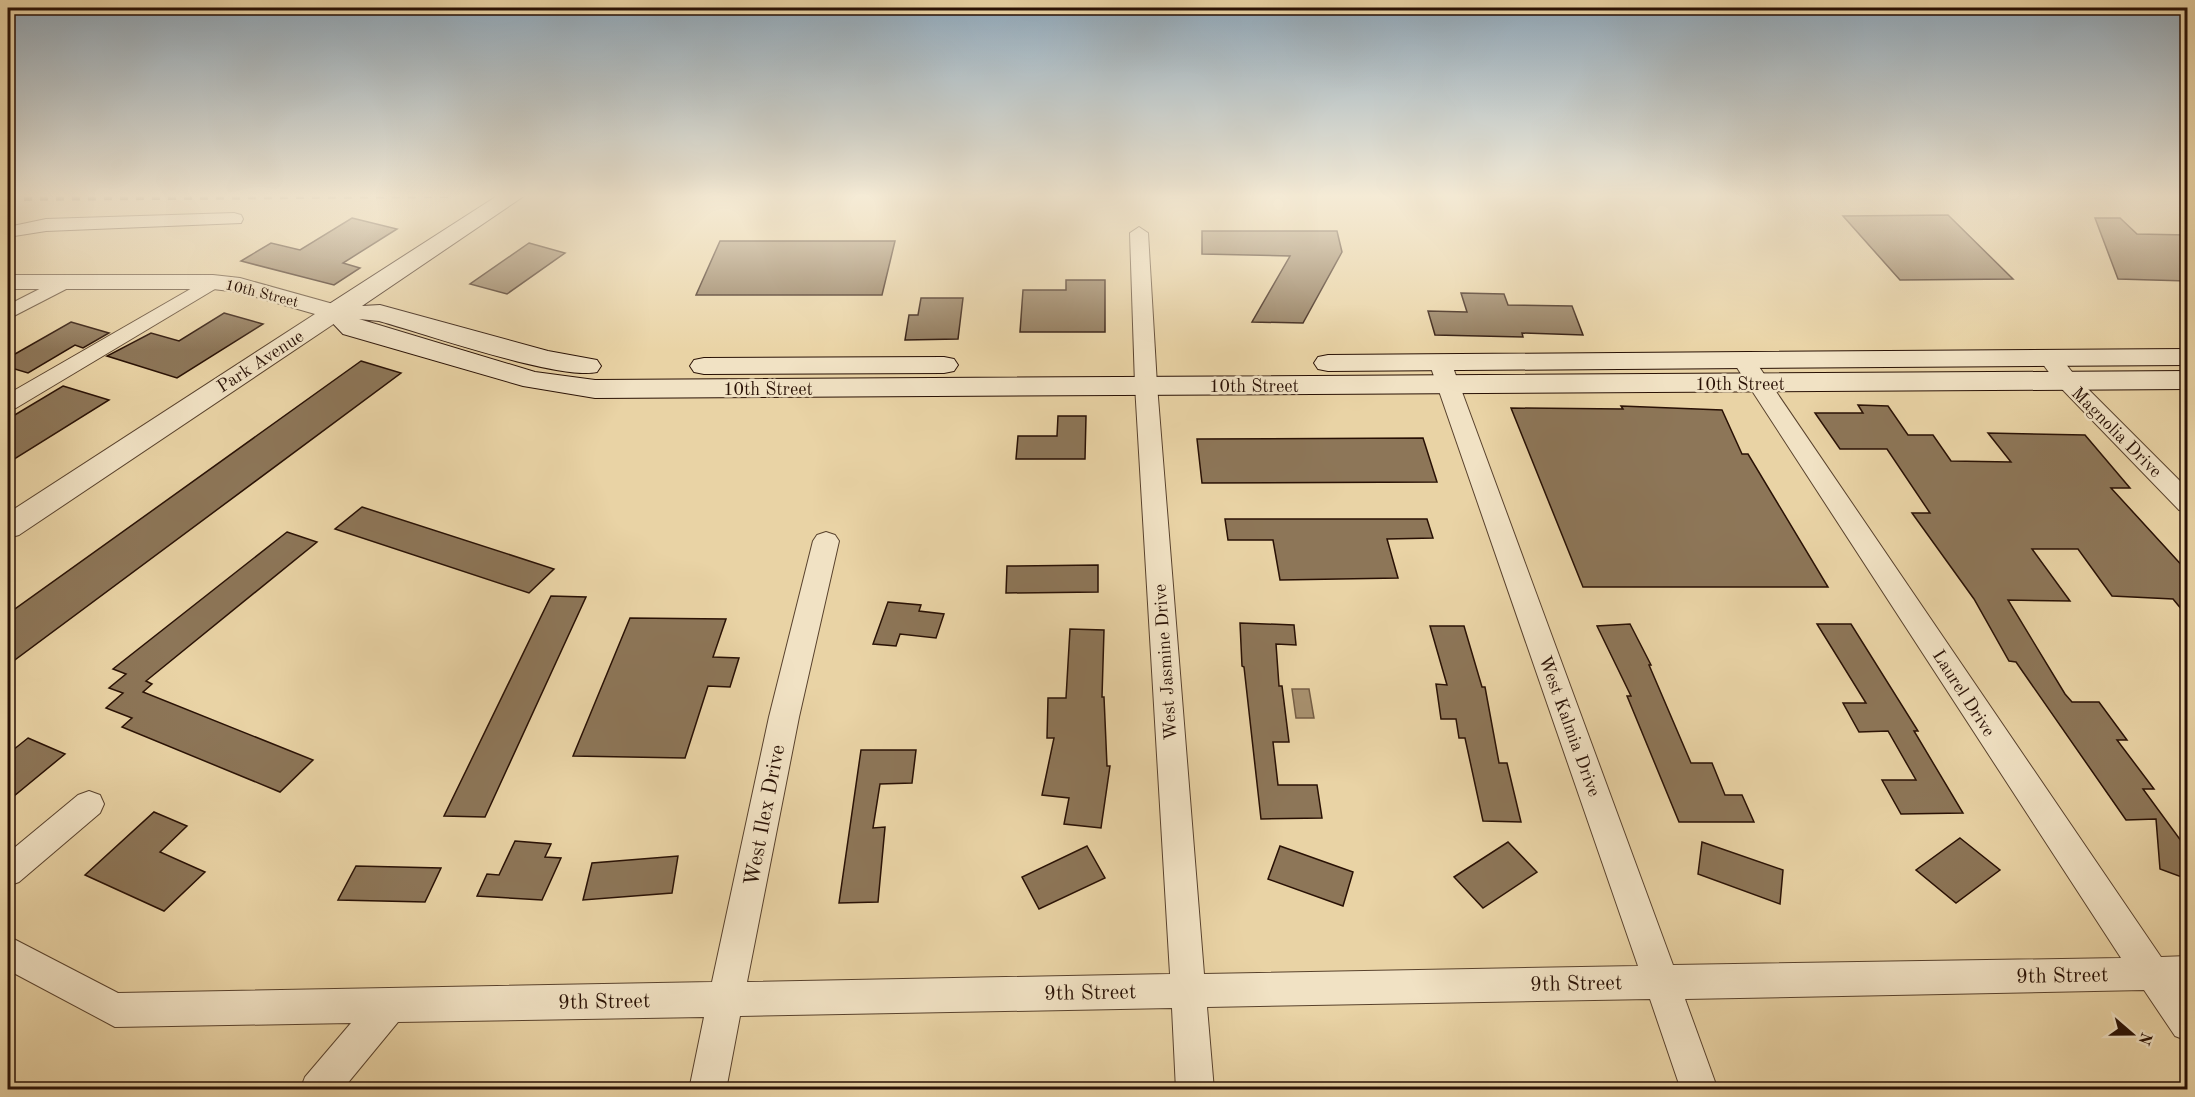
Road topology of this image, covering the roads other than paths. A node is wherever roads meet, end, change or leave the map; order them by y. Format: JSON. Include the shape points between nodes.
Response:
{"nodes":[{"id":1,"x":434,"y":247,"type":"edge"},
{"id":2,"x":1140,"y":247,"type":"edge"},
{"id":3,"x":8,"y":282,"type":"edge"},
{"id":4,"x":65,"y":282,"type":"junction"},
{"id":5,"x":213,"y":282,"type":"junction"},
{"id":6,"x":335,"y":312,"type":"junction"},
{"id":7,"x":8,"y":313,"type":"edge"},
{"id":8,"x":2187,"y":357,"type":"edge"},
{"id":9,"x":2050,"y":359,"type":"junction"},
{"id":10,"x":1743,"y":360,"type":"junction"},
{"id":11,"x":1443,"y":374,"type":"junction"},
{"id":12,"x":1146,"y":375,"type":"junction"},
{"id":13,"x":2187,"y":380,"type":"edge"},
{"id":14,"x":2068,"y":382,"type":"junction"},
{"id":15,"x":1758,"y":384,"type":"junction"},
{"id":16,"x":8,"y":403,"type":"edge"},
{"id":17,"x":2187,"y":504,"type":"edge"},
{"id":18,"x":8,"y":527,"type":"edge"},
{"id":19,"x":826,"y":541,"type":"dead end"},
{"id":20,"x":89,"y":804,"type":"dead end"},
{"id":21,"x":8,"y":872,"type":"edge"},
{"id":22,"x":8,"y":952,"type":"edge"},
{"id":23,"x":2171,"y":973,"type":"edge"},
{"id":24,"x":1662,"y":982,"type":"junction"},
{"id":25,"x":1188,"y":991,"type":"junction"},
{"id":26,"x":727,"y":999,"type":"junction"},
{"id":27,"x":390,"y":1005,"type":"junction"},
{"id":28,"x":2187,"y":1024,"type":"edge"},
{"id":29,"x":318,"y":1089,"type":"edge"},
{"id":30,"x":707,"y":1089,"type":"edge"},
{"id":31,"x":1195,"y":1089,"type":"edge"},
{"id":32,"x":1700,"y":1089,"type":"edge"}],
"edges":[{"from":1,"to":6,"type":"main road","name":"Park Avenue"},
{"from":2,"to":12,"type":"street","name":"West Jasmine Drive"},
{"from":3,"to":4,"type":"street","name":"10th Street"},
{"from":4,"to":5,"type":"street","name":"10th Street"},
{"from":4,"to":7,"type":"street"},
{"from":5,"to":6,"type":"street","name":"10th Street","via":[[240,285]]},
{"from":5,"to":16,"type":"street"},
{"from":6,"to":12,"type":"main road","name":"10th Street","via":[[353,328],[453,358],[533,380],[595,389]]},
{"from":6,"to":18,"type":"street","name":"Park Avenue"},
{"from":8,"to":9,"type":"main road","name":"10th Street"},
{"from":9,"to":10,"type":"main road","name":"10th Street"},
{"from":9,"to":14,"type":"street","name":"Magnolia Drive"},
{"from":10,"to":11,"type":"main road","name":"10th Street"},
{"from":10,"to":15,"type":"street","name":"Laurel Drive"},
{"from":11,"to":12,"type":"main road","name":"10th Street"},
{"from":11,"to":15,"type":"main road","name":"10th Street"},
{"from":11,"to":24,"type":"street","name":"West Kalmia Drive"},
{"from":12,"to":25,"type":"street","name":"West Jasmine Drive"},
{"from":13,"to":14,"type":"main road","name":"10th Street"},
{"from":14,"to":15,"type":"main road","name":"10th Street"},
{"from":14,"to":17,"type":"street","name":"Magnolia Drive"},
{"from":15,"to":23,"type":"street","name":"Laurel Drive","via":[[2123,932]]},
{"from":19,"to":26,"type":"street","name":"West Ilex Drive","via":[[784,717]]},
{"from":20,"to":21,"type":"street"},
{"from":22,"to":27,"type":"street","name":"9th Street","via":[[115,1010]]},
{"from":23,"to":24,"type":"street","name":"9th Street"},
{"from":23,"to":28,"type":"street","name":"Laurel Drive"},
{"from":24,"to":25,"type":"street","name":"9th Street"},
{"from":24,"to":32,"type":"street","name":"West Kalmia Drive"},
{"from":25,"to":26,"type":"street","name":"9th Street"},
{"from":25,"to":31,"type":"street","name":"West Jasmine Drive"},
{"from":26,"to":27,"type":"street","name":"9th Street"},
{"from":26,"to":30,"type":"street","name":"West Ilex Drive"},
{"from":27,"to":29,"type":"street"}]}
